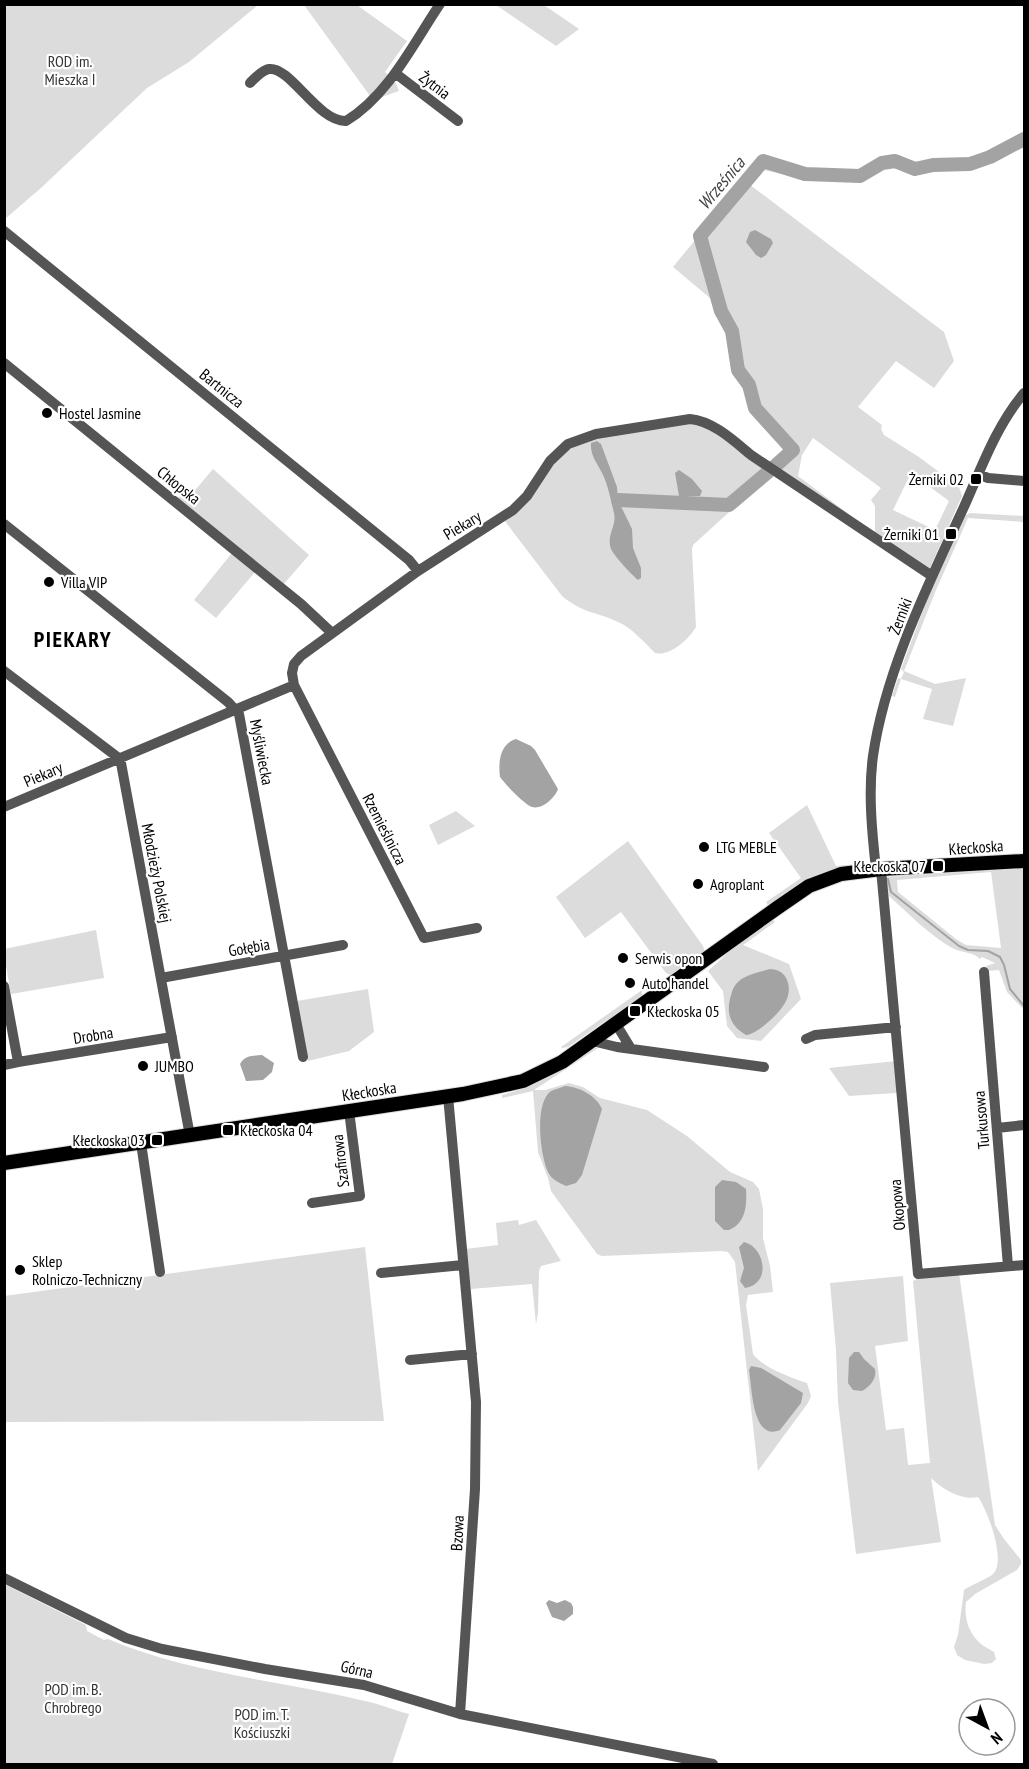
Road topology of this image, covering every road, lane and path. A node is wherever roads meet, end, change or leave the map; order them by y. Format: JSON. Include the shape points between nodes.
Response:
{"nodes":[{"id":1,"x":440,"y":4,"type":"edge"},
{"id":2,"x":395,"y":73,"type":"junction"},
{"id":3,"x":250,"y":83,"type":"dead end"},
{"id":4,"x":458,"y":121,"type":"dead end"},
{"id":5,"x":4,"y":231,"type":"edge"},
{"id":6,"x":4,"y":363,"type":"edge"},
{"id":7,"x":1024,"y":393,"type":"edge"},
{"id":8,"x":978,"y":474,"type":"junction"},
{"id":9,"x":1024,"y":481,"type":"edge"},
{"id":10,"x":4,"y":524,"type":"edge"},
{"id":11,"x":418,"y":571,"type":"junction"},
{"id":12,"x":932,"y":576,"type":"junction"},
{"id":13,"x":332,"y":633,"type":"junction"},
{"id":14,"x":4,"y":671,"type":"edge"},
{"id":15,"x":294,"y":685,"type":"junction"},
{"id":16,"x":236,"y":710,"type":"junction"},
{"id":17,"x":119,"y":759,"type":"junction"},
{"id":18,"x":4,"y":807,"type":"edge"},
{"id":19,"x":1024,"y":861,"type":"edge"},
{"id":20,"x":879,"y":869,"type":"junction"},
{"id":21,"x":477,"y":928,"type":"dead end"},
{"id":22,"x":343,"y":945,"type":"dead end"},
{"id":23,"x":284,"y":956,"type":"junction"},
{"id":24,"x":984,"y":972,"type":"dead end"},
{"id":25,"x":161,"y":978,"type":"junction"},
{"id":26,"x":4,"y":986,"type":"edge"},
{"id":27,"x":7,"y":1016,"type":"edge"},
{"id":28,"x":616,"y":1024,"type":"junction"},
{"id":29,"x":896,"y":1027,"type":"junction"},
{"id":30,"x":172,"y":1037,"type":"junction"},
{"id":31,"x":806,"y":1039,"type":"dead end"},
{"id":32,"x":592,"y":1041,"type":"junction"},
{"id":33,"x":630,"y":1047,"type":"junction"},
{"id":34,"x":303,"y":1057,"type":"dead end"},
{"id":35,"x":18,"y":1062,"type":"junction"},
{"id":36,"x":4,"y":1065,"type":"edge"},
{"id":37,"x":764,"y":1067,"type":"dead end"},
{"id":38,"x":448,"y":1096,"type":"junction"},
{"id":39,"x":350,"y":1111,"type":"junction"},
{"id":40,"x":1024,"y":1125,"type":"edge"},
{"id":41,"x":997,"y":1128,"type":"junction"},
{"id":42,"x":190,"y":1136,"type":"junction"},
{"id":43,"x":141,"y":1143,"type":"junction"},
{"id":44,"x":4,"y":1163,"type":"edge"},
{"id":45,"x":312,"y":1203,"type":"dead end"},
{"id":46,"x":463,"y":1265,"type":"junction"},
{"id":47,"x":1024,"y":1265,"type":"edge"},
{"id":48,"x":1008,"y":1266,"type":"junction"},
{"id":49,"x":160,"y":1272,"type":"dead end"},
{"id":50,"x":381,"y":1273,"type":"dead end"},
{"id":51,"x":472,"y":1354,"type":"junction"},
{"id":52,"x":410,"y":1360,"type":"dead end"},
{"id":53,"x":4,"y":1578,"type":"edge"},
{"id":54,"x":460,"y":1714,"type":"junction"},
{"id":55,"x":713,"y":1764,"type":"edge"}],
"edges":[{"from":1,"to":2,"type":"street"},
{"from":2,"to":3,"type":"street","via":[[371,101],[342,122],[330,118],[275,69],[263,71]]},
{"from":2,"to":4,"type":"street","name":"Żytnia"},
{"from":5,"to":11,"type":"street","name":"Bartnicza"},
{"from":6,"to":13,"type":"street","name":"Chłopska"},
{"from":7,"to":8,"type":"street","name":"Żerniki","via":[[1004,421]]},
{"from":8,"to":9,"type":"street"},
{"from":8,"to":12,"type":"street","name":"Żerniki"},
{"from":10,"to":16,"type":"street","name":"Myśliwiecka"},
{"from":11,"to":12,"type":"street","name":"Piekary","via":[[513,510],[568,444],[596,434],[690,419],[731,438]]},
{"from":11,"to":13,"type":"street","name":"Piekary"},
{"from":12,"to":20,"type":"street","name":"Żerniki","via":[[889,689],[873,755],[871,788]]},
{"from":13,"to":15,"type":"street","name":"Piekary","via":[[294,664]]},
{"from":14,"to":17,"type":"street"},
{"from":15,"to":16,"type":"street","name":"Piekary"},
{"from":15,"to":21,"type":"street","name":"Rzemieślnicza","via":[[424,938]]},
{"from":16,"to":17,"type":"street","name":"Piekary"},
{"from":16,"to":23,"type":"street","name":"Myśliwiecka"},
{"from":17,"to":18,"type":"street","name":"Piekary"},
{"from":17,"to":25,"type":"street","name":"Młodzieży Polskiej"},
{"from":19,"to":20,"type":"main road","name":"Kłeckoska"},
{"from":20,"to":28,"type":"main road","name":"Kłeckoska","via":[[841,874],[809,886]]},
{"from":20,"to":29,"type":"street","name":"Okopowa"},
{"from":22,"to":23,"type":"street","name":"Gołębia"},
{"from":23,"to":25,"type":"street","name":"Gołębia"},
{"from":23,"to":34,"type":"street","name":"Myśliwiecka"},
{"from":24,"to":41,"type":"street","name":"Turkusowa"},
{"from":25,"to":30,"type":"street","name":"Młodzieży Polskiej"},
{"from":26,"to":27,"type":"street"},
{"from":27,"to":35,"type":"street"},
{"from":28,"to":32,"type":"main road","name":"Kłeckoska"},
{"from":28,"to":33,"type":"street"},
{"from":29,"to":31,"type":"street"},
{"from":29,"to":48,"type":"street","name":"Okopowa","via":[[918,1274]]},
{"from":30,"to":35,"type":"street","name":"Drobna"},
{"from":30,"to":42,"type":"street","name":"Młodzieży Polskiej"},
{"from":32,"to":33,"type":"street"},
{"from":32,"to":38,"type":"main road","name":"Kłeckoska","via":[[529,1079]]},
{"from":33,"to":37,"type":"street"},
{"from":35,"to":36,"type":"street","name":"Drobna"},
{"from":38,"to":39,"type":"main road","name":"Kłeckoska"},
{"from":38,"to":46,"type":"street","name":"Bzowa"},
{"from":39,"to":42,"type":"main road","name":"Kłeckoska"},
{"from":39,"to":45,"type":"street","name":"Szafirowa","via":[[360,1196]]},
{"from":40,"to":41,"type":"street"},
{"from":41,"to":48,"type":"street","name":"Turkusowa"},
{"from":42,"to":43,"type":"main road","name":"Kłeckoska"},
{"from":43,"to":44,"type":"main road","name":"Kłeckoska"},
{"from":43,"to":49,"type":"street"},
{"from":46,"to":50,"type":"street"},
{"from":46,"to":51,"type":"street","name":"Bzowa"},
{"from":47,"to":48,"type":"street","name":"Okopowa"},
{"from":51,"to":52,"type":"street"},
{"from":51,"to":54,"type":"street","name":"Bzowa","via":[[475,1489]]},
{"from":53,"to":54,"type":"street","name":"Górna","via":[[126,1638],[162,1649],[364,1685]]},
{"from":54,"to":55,"type":"street","name":"Górna"}]}
